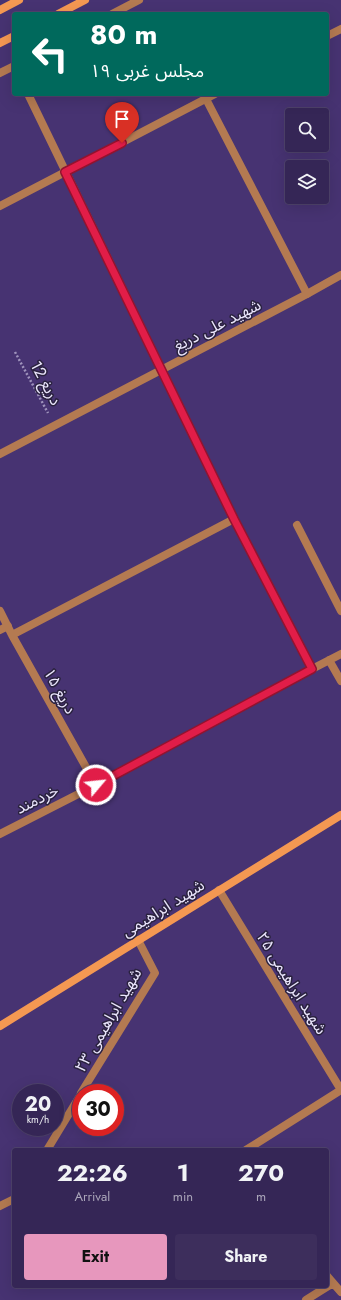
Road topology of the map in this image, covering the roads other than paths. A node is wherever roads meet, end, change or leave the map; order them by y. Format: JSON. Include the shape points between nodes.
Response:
{"nodes":[{"id":1,"x":19,"y":0,"type":"edge"},
{"id":2,"x":85,"y":0,"type":"edge"},
{"id":3,"x":139,"y":0,"type":"edge"},
{"id":4,"x":0,"y":10,"type":"edge"},
{"id":5,"x":62,"y":12,"type":"edge"},
{"id":6,"x":116,"y":12,"type":"edge"},
{"id":7,"x":341,"y":29,"type":"edge"},
{"id":8,"x":329,"y":35,"type":"edge"},
{"id":9,"x":12,"y":37,"type":"edge"},
{"id":10,"x":0,"y":43,"type":"edge"},
{"id":11,"x":12,"y":67,"type":"edge"},
{"id":12,"x":0,"y":73,"type":"edge"},
{"id":13,"x":29,"y":96,"type":"edge"},
{"id":14,"x":211,"y":96,"type":"edge"},
{"id":15,"x":206,"y":99,"type":"junction"},
{"id":16,"x":65,"y":172,"type":"junction"},
{"id":17,"x":0,"y":206,"type":"edge"},
{"id":18,"x":341,"y":275,"type":"edge"},
{"id":19,"x":307,"y":294,"type":"junction"},
{"id":20,"x":162,"y":370,"type":"junction"},
{"id":21,"x":0,"y":454,"type":"edge"},
{"id":22,"x":234,"y":519,"type":"junction"},
{"id":23,"x":297,"y":525,"type":"dead end"},
{"id":24,"x":0,"y":611,"type":"edge"},
{"id":25,"x":341,"y":611,"type":"edge"},
{"id":26,"x":8,"y":626,"type":"junction"},
{"id":27,"x":0,"y":630,"type":"edge"},
{"id":28,"x":12,"y":635,"type":"junction"},
{"id":29,"x":341,"y":654,"type":"edge"},
{"id":30,"x":329,"y":660,"type":"junction"},
{"id":31,"x":312,"y":669,"type":"junction"},
{"id":32,"x":341,"y":681,"type":"edge"},
{"id":33,"x":96,"y":785,"type":"junction"},
{"id":34,"x":341,"y":815,"type":"edge"},
{"id":35,"x":0,"y":834,"type":"edge"},
{"id":36,"x":219,"y":890,"type":"junction"},
{"id":37,"x":138,"y":940,"type":"junction"},
{"id":38,"x":0,"y":1026,"type":"edge"},
{"id":39,"x":87,"y":1084,"type":"edge"},
{"id":40,"x":341,"y":1090,"type":"edge"},
{"id":41,"x":72,"y":1108,"type":"edge"},
{"id":42,"x":48,"y":1148,"type":"edge"},
{"id":43,"x":249,"y":1148,"type":"edge"},
{"id":44,"x":12,"y":1200,"type":"edge"},
{"id":45,"x":0,"y":1206,"type":"edge"},
{"id":46,"x":329,"y":1278,"type":"edge"},
{"id":47,"x":333,"y":1283,"type":"junction"},
{"id":48,"x":329,"y":1286,"type":"edge"},
{"id":49,"x":325,"y":1288,"type":"edge"},
{"id":50,"x":341,"y":1292,"type":"edge"},
{"id":51,"x":306,"y":1300,"type":"edge"}],
"edges":[{"from":1,"to":4,"type":"street"},
{"from":2,"to":5,"type":"street"},
{"from":3,"to":6,"type":"street"},
{"from":7,"to":8,"type":"street"},
{"from":9,"to":10,"type":"street"},
{"from":11,"to":12,"type":"street"},
{"from":13,"to":16,"type":"street"},
{"from":14,"to":15,"type":"street"},
{"from":15,"to":16,"type":"street"},
{"from":15,"to":19,"type":"street"},
{"from":16,"to":17,"type":"street"},
{"from":16,"to":20,"type":"street"},
{"from":18,"to":19,"type":"street","name":"شهید علی دریغ"},
{"from":19,"to":20,"type":"street","name":"شهید علی دریغ"},
{"from":20,"to":21,"type":"street","name":"شهید علی دریغ"},
{"from":20,"to":22,"type":"street"},
{"from":22,"to":28,"type":"street"},
{"from":22,"to":31,"type":"street"},
{"from":23,"to":25,"type":"street"},
{"from":24,"to":26,"type":"street","name":"دریغ ۱۵"},
{"from":26,"to":27,"type":"street"},
{"from":26,"to":28,"type":"street","name":"دریغ ۱۵"},
{"from":28,"to":33,"type":"street","name":"دریغ ۱۵"},
{"from":29,"to":30,"type":"street","name":"خردمند"},
{"from":30,"to":31,"type":"street","name":"خردمند"},
{"from":30,"to":32,"type":"street"},
{"from":31,"to":33,"type":"street","name":"خردمند"},
{"from":33,"to":35,"type":"street","name":"خردمند"},
{"from":34,"to":36,"type":"street","name":"شهید ابراهیمی"},
{"from":36,"to":37,"type":"street","name":"شهید ابراهیمی"},
{"from":36,"to":40,"type":"street","name":"شهید ابراهیمی ۲۵"},
{"from":37,"to":38,"type":"street","name":"شهید ابراهیمی"},
{"from":37,"to":39,"type":"street","name":"شهید ابراهیمی ۲۳","via":[[155,973]]},
{"from":40,"to":43,"type":"street"},
{"from":41,"to":42,"type":"street","name":"شهید ابراهیمی ۲۳"},
{"from":44,"to":45,"type":"street"},
{"from":46,"to":47,"type":"street"},
{"from":47,"to":48,"type":"street"},
{"from":47,"to":50,"type":"street"},
{"from":49,"to":51,"type":"street"}]}
